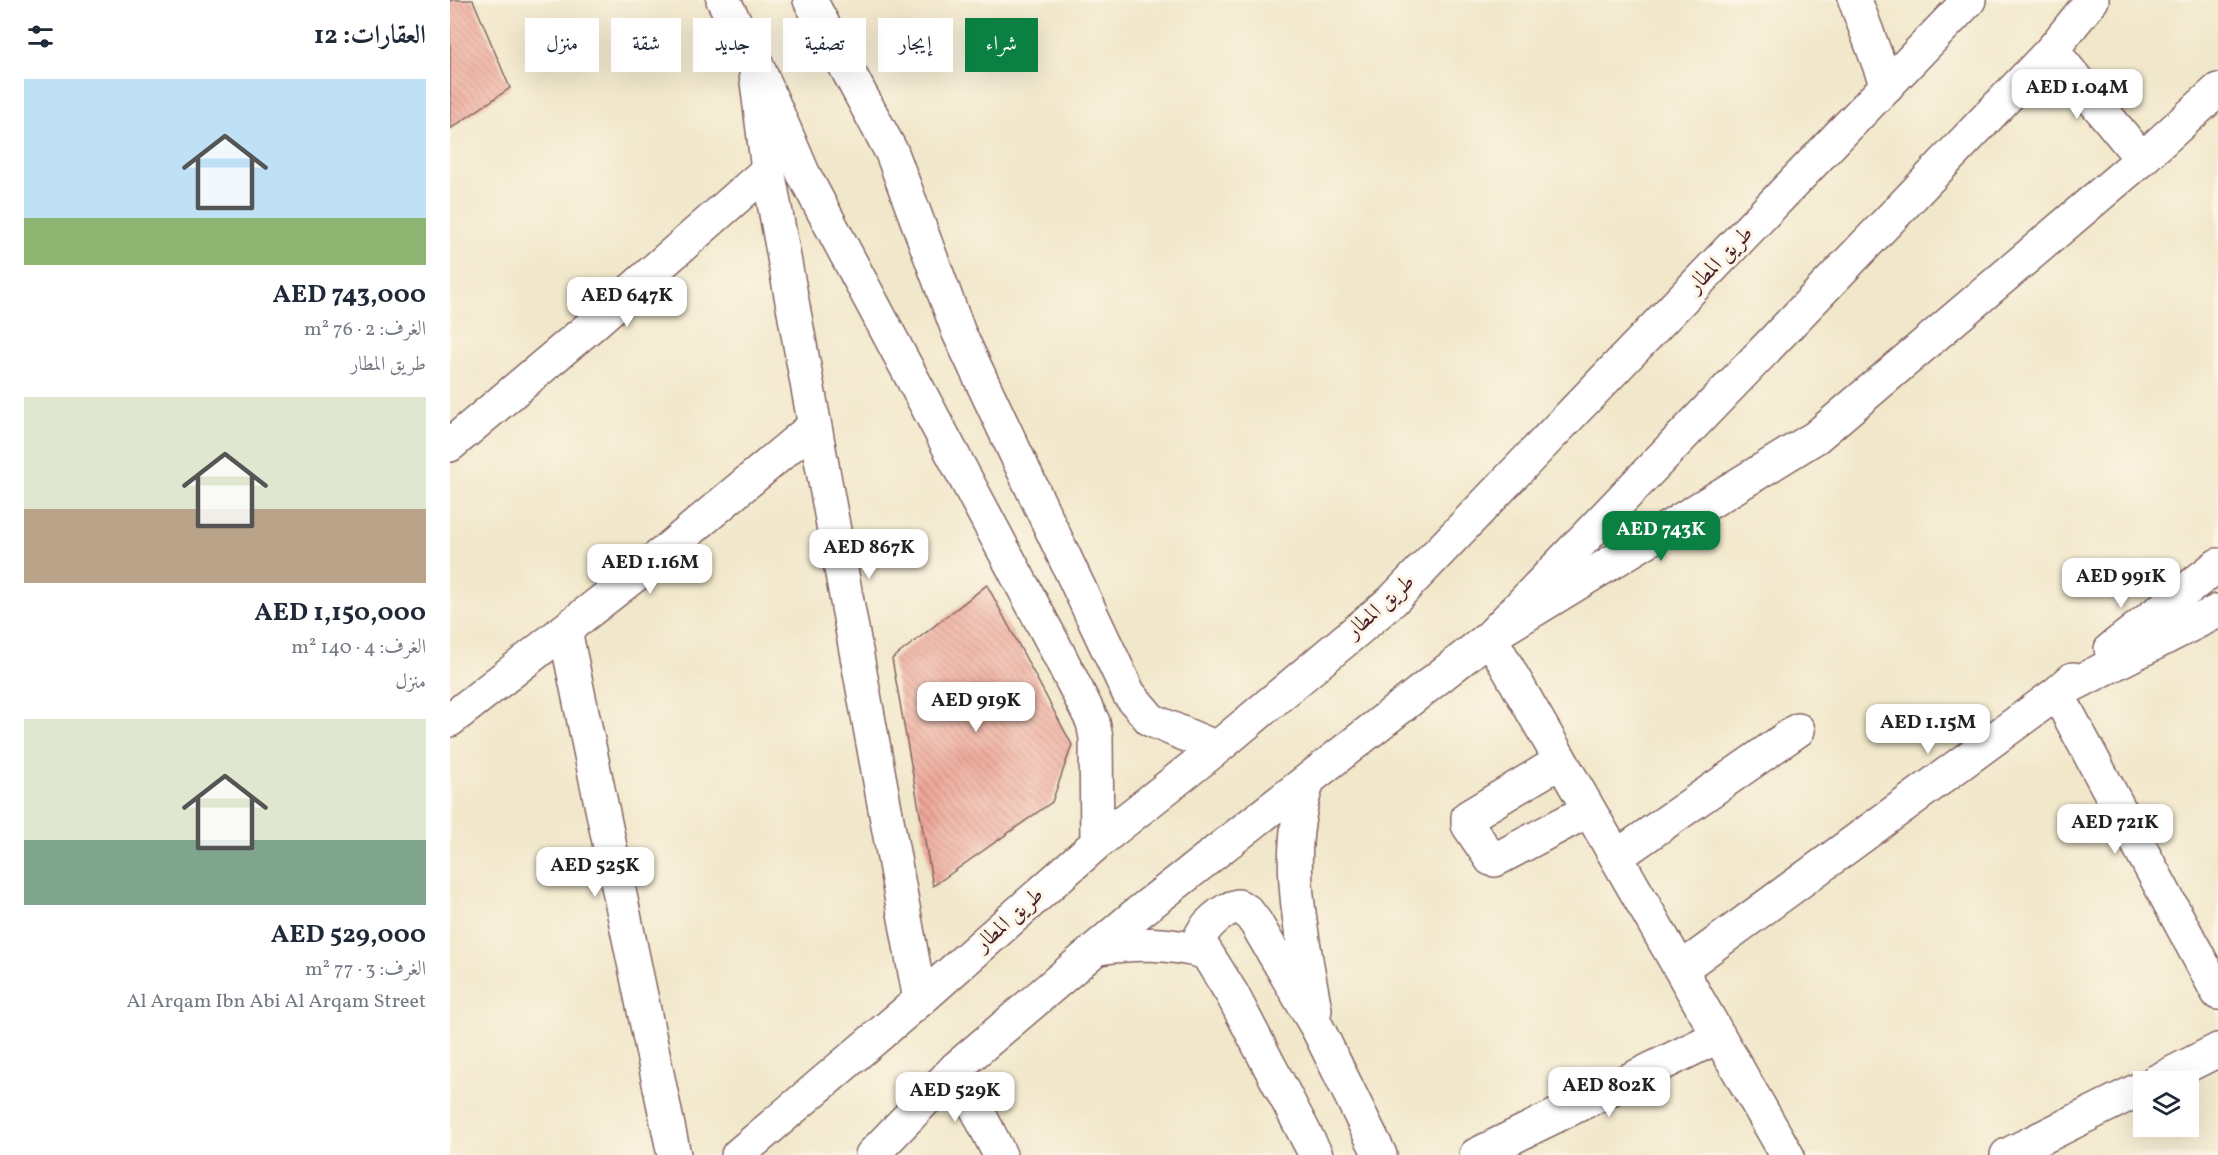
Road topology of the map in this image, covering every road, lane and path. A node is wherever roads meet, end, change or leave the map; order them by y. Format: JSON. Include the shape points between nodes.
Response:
{"nodes":[{"id":1,"x":723,"y":0,"type":"edge"},
{"id":2,"x":810,"y":0,"type":"edge"},
{"id":3,"x":1854,"y":0,"type":"edge"},
{"id":4,"x":1969,"y":0,"type":"edge"},
{"id":5,"x":2092,"y":0,"type":"edge"},
{"id":6,"x":733,"y":18,"type":"edge"},
{"id":7,"x":2052,"y":50,"type":"junction"},
{"id":8,"x":755,"y":72,"type":"edge"},
{"id":9,"x":760,"y":72,"type":"edge"},
{"id":10,"x":1887,"y":86,"type":"junction"},
{"id":11,"x":2218,"y":90,"type":"edge"},
{"id":12,"x":2142,"y":159,"type":"junction"},
{"id":13,"x":768,"y":170,"type":"junction"},
{"id":14,"x":814,"y":426,"type":"junction"},
{"id":15,"x":450,"y":445,"type":"edge"},
{"id":16,"x":2218,"y":565,"type":"edge"},
{"id":17,"x":2218,"y":611,"type":"edge"},
{"id":18,"x":565,"y":630,"type":"junction"},
{"id":19,"x":1490,"y":637,"type":"junction"},
{"id":20,"x":2056,"y":693,"type":"junction"},
{"id":21,"x":450,"y":720,"type":"edge"},
{"id":22,"x":1798,"y":729,"type":"dead end"},
{"id":23,"x":1217,"y":748,"type":"junction"},
{"id":24,"x":1561,"y":761,"type":"junction"},
{"id":25,"x":1308,"y":781,"type":"junction"},
{"id":26,"x":1589,"y":810,"type":"junction"},
{"id":27,"x":1097,"y":843,"type":"junction"},
{"id":28,"x":1616,"y":858,"type":"junction"},
{"id":29,"x":1099,"y":948,"type":"junction"},
{"id":30,"x":1204,"y":952,"type":"junction"},
{"id":31,"x":1681,"y":969,"type":"junction"},
{"id":32,"x":2218,"y":993,"type":"edge"},
{"id":33,"x":920,"y":1000,"type":"junction"},
{"id":34,"x":1318,"y":1029,"type":"junction"},
{"id":35,"x":1719,"y":1036,"type":"junction"},
{"id":36,"x":2218,"y":1050,"type":"edge"},
{"id":37,"x":956,"y":1068,"type":"junction"},
{"id":38,"x":2177,"y":1071,"type":"edge"},
{"id":39,"x":2133,"y":1092,"type":"edge"},
{"id":40,"x":674,"y":1155,"type":"edge"},
{"id":41,"x":738,"y":1155,"type":"edge"},
{"id":42,"x":872,"y":1155,"type":"edge"},
{"id":43,"x":1000,"y":1155,"type":"edge"},
{"id":44,"x":1316,"y":1155,"type":"edge"},
{"id":45,"x":1380,"y":1155,"type":"edge"},
{"id":46,"x":1476,"y":1155,"type":"edge"},
{"id":47,"x":1788,"y":1155,"type":"edge"},
{"id":48,"x":2007,"y":1155,"type":"edge"}],
"edges":[{"from":1,"to":6,"type":"main road"},
{"from":2,"to":23,"type":"main road","via":[[892,153],[959,333],[1129,694],[1151,720]]},
{"from":3,"to":10,"type":"main road"},
{"from":4,"to":10,"type":"main road","name":"طريق المطار"},
{"from":5,"to":7,"type":"main road"},
{"from":7,"to":12,"type":"main road"},
{"from":7,"to":19,"type":"main road"},
{"from":8,"to":13,"type":"main road"},
{"from":9,"to":27,"type":"main road","via":[[803,173],[1093,722]]},
{"from":10,"to":23,"type":"main road","name":"طريق المطار","via":[[1393,600]]},
{"from":11,"to":12,"type":"main road"},
{"from":12,"to":19,"type":"main road","via":[[1816,437]]},
{"from":13,"to":14,"type":"main road"},
{"from":13,"to":15,"type":"main road"},
{"from":14,"to":18,"type":"main road"},
{"from":14,"to":33,"type":"main road"},
{"from":16,"to":20,"type":"main road"},
{"from":17,"to":20,"type":"main road"},
{"from":18,"to":21,"type":"main road"},
{"from":18,"to":40,"type":"main road"},
{"from":19,"to":24,"type":"main road"},
{"from":19,"to":25,"type":"main road"},
{"from":20,"to":31,"type":"main road"},
{"from":20,"to":32,"type":"main road"},
{"from":22,"to":28,"type":"main road"},
{"from":23,"to":27,"type":"main road","name":"طريق المطار"},
{"from":24,"to":26,"type":"main road"},
{"from":24,"to":26,"type":"main road","via":[[1468,817],[1468,825],[1491,859],[1496,860]]},
{"from":25,"to":29,"type":"main road"},
{"from":25,"to":34,"type":"main road","via":[[1298,807],[1294,849],[1298,910]]},
{"from":26,"to":28,"type":"main road"},
{"from":27,"to":33,"type":"main road","name":"طريق المطار"},
{"from":28,"to":31,"type":"main road"},
{"from":29,"to":30,"type":"main road","via":[[1136,942],[1173,944]]},
{"from":29,"to":37,"type":"main road"},
{"from":30,"to":34,"type":"main road","via":[[1199,941],[1207,927],[1231,908],[1238,906],[1247,911]]},
{"from":30,"to":44,"type":"main road","via":[[1232,994]]},
{"from":31,"to":35,"type":"main road"},
{"from":33,"to":41,"type":"main road","name":"طريق المطار"},
{"from":34,"to":45,"type":"main road"},
{"from":35,"to":46,"type":"main road"},
{"from":35,"to":47,"type":"main road"},
{"from":36,"to":38,"type":"main road"},
{"from":37,"to":42,"type":"main road"},
{"from":37,"to":43,"type":"main road"},
{"from":39,"to":48,"type":"main road"}]}
